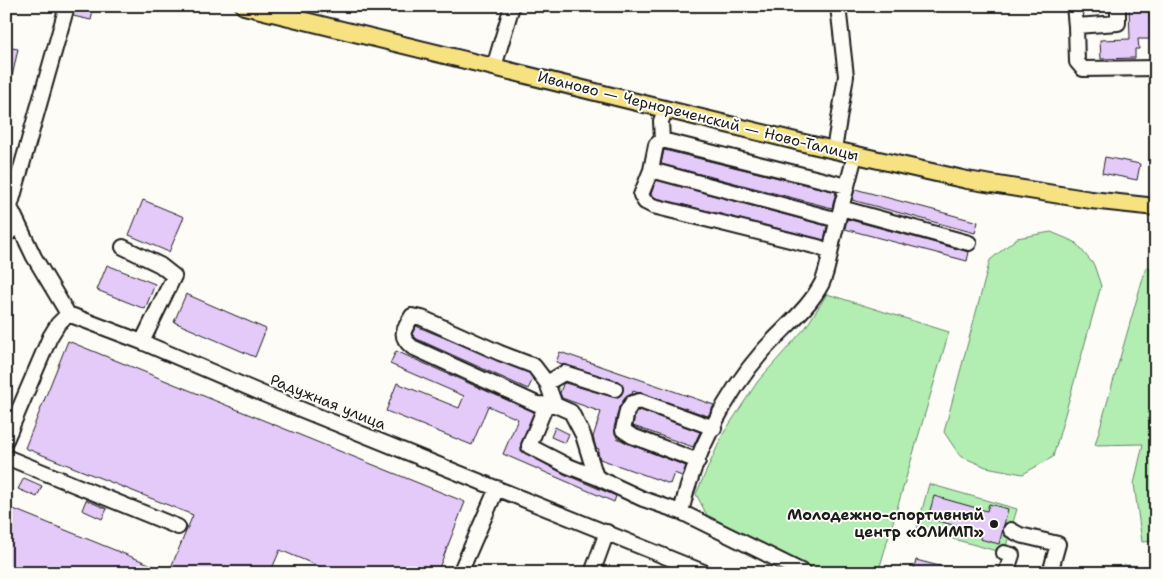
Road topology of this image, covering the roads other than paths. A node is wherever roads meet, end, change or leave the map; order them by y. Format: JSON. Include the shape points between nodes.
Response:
{"nodes":[{"id":1,"x":66,"y":6,"type":"edge"},
{"id":2,"x":244,"y":6,"type":"edge"},
{"id":3,"x":512,"y":6,"type":"edge"},
{"id":4,"x":838,"y":6,"type":"edge"},
{"id":5,"x":1074,"y":6,"type":"edge"},
{"id":6,"x":1118,"y":6,"type":"edge"},
{"id":7,"x":1076,"y":26,"type":"junction"},
{"id":8,"x":494,"y":67,"type":"junction"},
{"id":9,"x":1156,"y":68,"type":"edge"},
{"id":10,"x":666,"y":109,"type":"junction"},
{"id":11,"x":662,"y":140,"type":"junction"},
{"id":12,"x":834,"y":150,"type":"junction"},
{"id":13,"x":855,"y":155,"type":"junction"},
{"id":14,"x":651,"y":170,"type":"junction"},
{"id":15,"x":847,"y":186,"type":"junction"},
{"id":16,"x":8,"y":207,"type":"edge"},
{"id":17,"x":1156,"y":207,"type":"edge"},
{"id":18,"x":840,"y":214,"type":"junction"},
{"id":19,"x":18,"y":225,"type":"junction"},
{"id":20,"x":6,"y":235,"type":"edge"},
{"id":21,"x":969,"y":243,"type":"dead end"},
{"id":22,"x":123,"y":248,"type":"dead end"},
{"id":23,"x":830,"y":252,"type":"junction"},
{"id":24,"x":68,"y":314,"type":"junction"},
{"id":25,"x":142,"y":342,"type":"junction"},
{"id":26,"x":547,"y":383,"type":"junction"},
{"id":27,"x":615,"y":389,"type":"dead end"},
{"id":28,"x":551,"y":405,"type":"junction"},
{"id":29,"x":714,"y":428,"type":"junction"},
{"id":30,"x":6,"y":440,"type":"edge"},
{"id":31,"x":6,"y":457,"type":"edge"},
{"id":32,"x":698,"y":461,"type":"junction"},
{"id":33,"x":596,"y":477,"type":"junction"},
{"id":34,"x":497,"y":488,"type":"junction"},
{"id":35,"x":681,"y":512,"type":"junction"},
{"id":36,"x":178,"y":527,"type":"dead end"},
{"id":37,"x":1011,"y":530,"type":"dead end"},
{"id":38,"x":607,"y":532,"type":"junction"},
{"id":39,"x":1004,"y":553,"type":"dead end"},
{"id":40,"x":460,"y":573,"type":"edge"},
{"id":41,"x":592,"y":573,"type":"edge"},
{"id":42,"x":706,"y":573,"type":"edge"},
{"id":43,"x":806,"y":573,"type":"edge"},
{"id":44,"x":1006,"y":573,"type":"edge"},
{"id":45,"x":1050,"y":573,"type":"edge"}],
"edges":[{"from":1,"to":16,"type":"street"},
{"from":2,"to":8,"type":"main road","name":"Иваново — Чернореченский — Ново-Талицы"},
{"from":3,"to":8,"type":"street"},
{"from":4,"to":12,"type":"street","via":[[846,76]]},
{"from":5,"to":7,"type":"street"},
{"from":6,"to":7,"type":"street","via":[[1118,23]]},
{"from":7,"to":9,"type":"street","via":[[1077,62],[1083,69]]},
{"from":8,"to":10,"type":"main road","name":"Иваново — Чернореченский — Ново-Талицы"},
{"from":10,"to":11,"type":"street"},
{"from":10,"to":12,"type":"main road","name":"Иваново — Чернореченский — Ново-Талицы"},
{"from":11,"to":14,"type":"street","via":[[656,145]]},
{"from":11,"to":15,"type":"street"},
{"from":12,"to":13,"type":"main road","name":"Иваново — Чернореченский — Ново-Талицы"},
{"from":13,"to":15,"type":"street"},
{"from":13,"to":17,"type":"main road","name":"Иваново — Чернореченский — Ново-Талицы","via":[[967,180]]},
{"from":14,"to":18,"type":"street"},
{"from":14,"to":23,"type":"street","via":[[641,195],[653,206]]},
{"from":15,"to":18,"type":"street"},
{"from":16,"to":19,"type":"street"},
{"from":18,"to":21,"type":"street"},
{"from":18,"to":23,"type":"street"},
{"from":19,"to":20,"type":"street"},
{"from":19,"to":24,"type":"street"},
{"from":22,"to":25,"type":"street","via":[[160,265],[174,276]]},
{"from":23,"to":29,"type":"street","via":[[822,281],[811,301],[762,351],[742,377]]},
{"from":24,"to":25,"type":"street","name":"Радужная улица"},
{"from":24,"to":30,"type":"street","via":[[50,337]]},
{"from":25,"to":34,"type":"street","name":"Радужная улица"},
{"from":26,"to":27,"type":"street","via":[[564,374]]},
{"from":26,"to":28,"type":"street"},
{"from":26,"to":28,"type":"street","via":[[534,366],[422,318],[412,316],[403,334],[404,340],[412,347],[537,404]]},
{"from":28,"to":33,"type":"street","via":[[571,412],[583,435]]},
{"from":28,"to":33,"type":"street","via":[[529,446]]},
{"from":29,"to":32,"type":"street"},
{"from":29,"to":32,"type":"street","via":[[640,401],[632,403],[627,411],[623,430]]},
{"from":31,"to":36,"type":"street"},
{"from":32,"to":35,"type":"street"},
{"from":33,"to":35,"type":"street"},
{"from":34,"to":38,"type":"street","name":"Радужная улица"},
{"from":34,"to":40,"type":"street"},
{"from":35,"to":43,"type":"street"},
{"from":37,"to":45,"type":"street","via":[[1058,544]]},
{"from":38,"to":41,"type":"street"},
{"from":38,"to":42,"type":"street","name":"Радужная улица"},
{"from":39,"to":44,"type":"street","via":[[1012,554]]}]}
